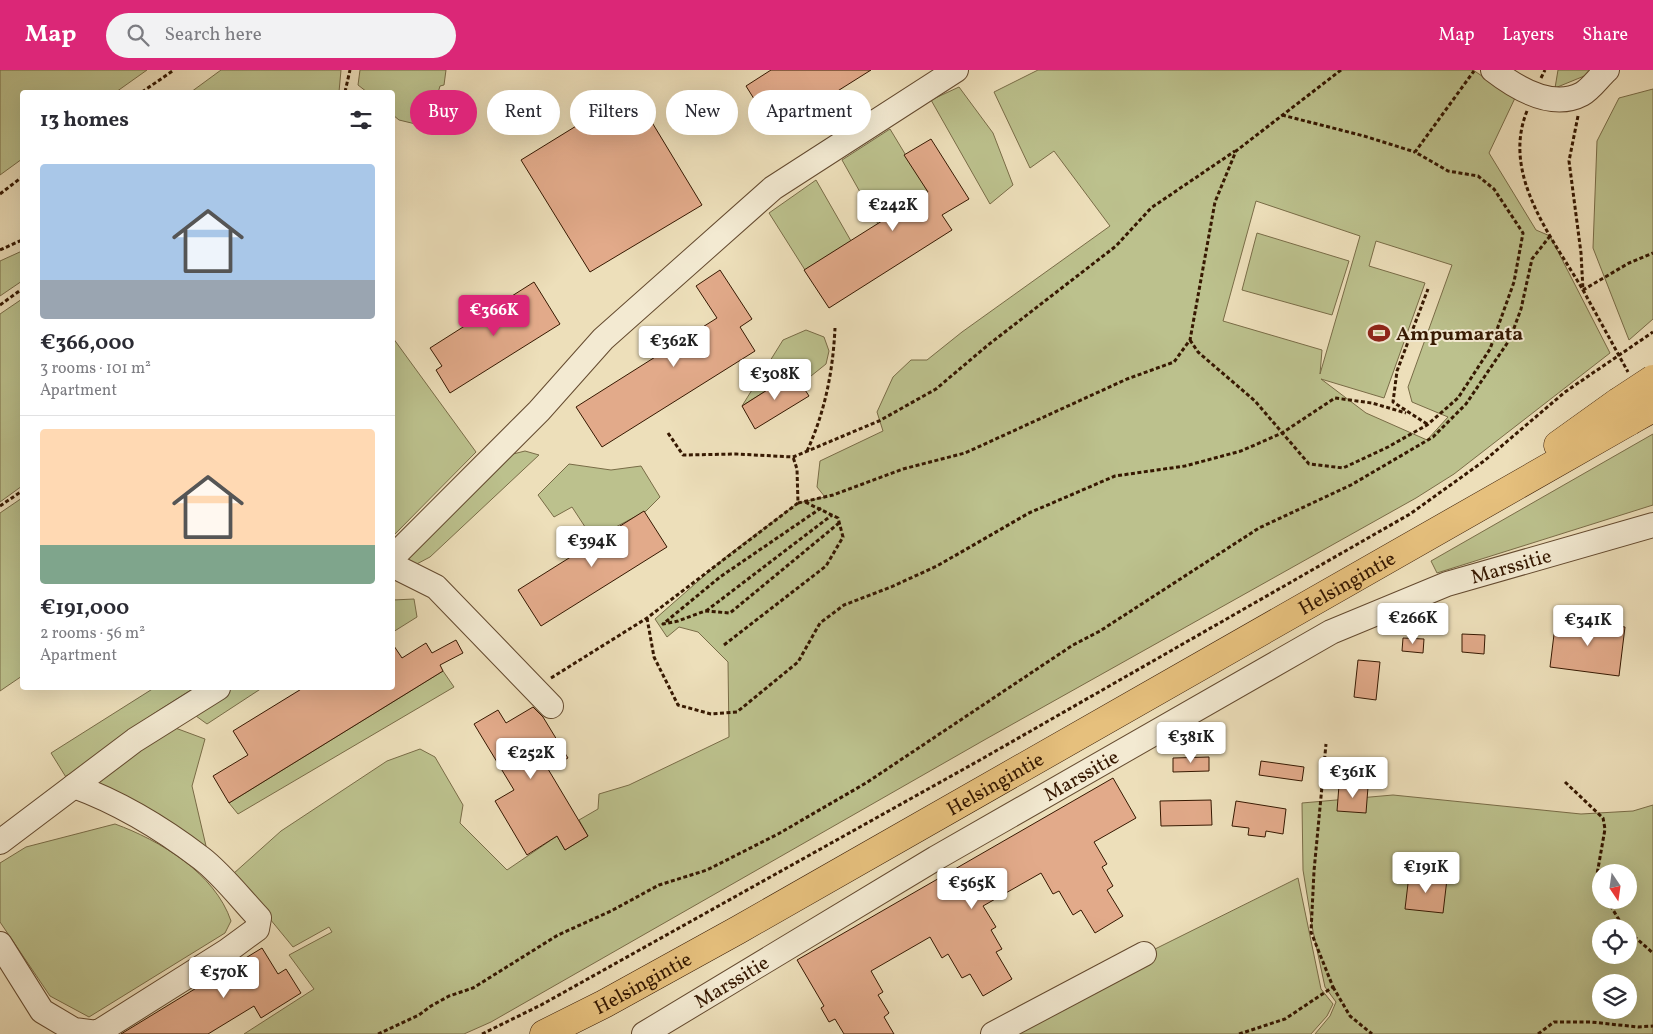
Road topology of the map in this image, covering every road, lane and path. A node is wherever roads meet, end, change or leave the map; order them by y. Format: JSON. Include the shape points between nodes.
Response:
{"nodes":[{"id":1,"x":174,"y":70,"type":"edge"},
{"id":2,"x":350,"y":70,"type":"edge"},
{"id":3,"x":956,"y":70,"type":"edge"},
{"id":4,"x":1341,"y":70,"type":"edge"},
{"id":5,"x":1475,"y":70,"type":"edge"},
{"id":6,"x":1492,"y":70,"type":"edge"},
{"id":7,"x":1545,"y":70,"type":"edge"},
{"id":8,"x":1607,"y":70,"type":"edge"},
{"id":9,"x":145,"y":90,"type":"edge"},
{"id":10,"x":345,"y":90,"type":"edge"},
{"id":11,"x":1582,"y":94,"type":"junction"},
{"id":12,"x":1534,"y":95,"type":"junction"},
{"id":13,"x":1282,"y":115,"type":"junction"},
{"id":14,"x":1236,"y":151,"type":"junction"},
{"id":15,"x":1415,"y":152,"type":"junction"},
{"id":16,"x":20,"y":179,"type":"edge"},
{"id":17,"x":0,"y":194,"type":"edge"},
{"id":18,"x":1550,"y":236,"type":"junction"},
{"id":19,"x":20,"y":241,"type":"edge"},
{"id":20,"x":0,"y":250,"type":"edge"},
{"id":21,"x":1653,"y":253,"type":"edge"},
{"id":22,"x":1428,"y":289,"type":"dead end"},
{"id":23,"x":1583,"y":290,"type":"junction"},
{"id":24,"x":20,"y":291,"type":"edge"},
{"id":25,"x":0,"y":305,"type":"edge"},
{"id":26,"x":835,"y":328,"type":"dead end"},
{"id":27,"x":1653,"y":332,"type":"edge"},
{"id":28,"x":1190,"y":340,"type":"junction"},
{"id":29,"x":1620,"y":356,"type":"junction"},
{"id":30,"x":1641,"y":377,"type":"edge"},
{"id":31,"x":1634,"y":410,"type":"edge"},
{"id":32,"x":1406,"y":413,"type":"junction"},
{"id":33,"x":1427,"y":425,"type":"junction"},
{"id":34,"x":668,"y":433,"type":"dead end"},
{"id":35,"x":1282,"y":433,"type":"junction"},
{"id":36,"x":807,"y":451,"type":"junction"},
{"id":37,"x":793,"y":457,"type":"junction"},
{"id":38,"x":20,"y":492,"type":"edge"},
{"id":39,"x":804,"y":501,"type":"junction"},
{"id":40,"x":798,"y":503,"type":"junction"},
{"id":41,"x":0,"y":506,"type":"edge"},
{"id":42,"x":821,"y":508,"type":"junction"},
{"id":43,"x":833,"y":515,"type":"junction"},
{"id":44,"x":839,"y":523,"type":"junction"},
{"id":45,"x":1653,"y":525,"type":"edge"},
{"id":46,"x":395,"y":555,"type":"edge"},
{"id":47,"x":395,"y":566,"type":"edge"},
{"id":48,"x":706,"y":611,"type":"junction"},
{"id":49,"x":648,"y":618,"type":"junction"},
{"id":50,"x":724,"y":645,"type":"dead end"},
{"id":51,"x":534,"y":689,"type":"junction"},
{"id":52,"x":215,"y":690,"type":"edge"},
{"id":53,"x":551,"y":706,"type":"dead end"},
{"id":54,"x":1326,"y":744,"type":"dead end"},
{"id":55,"x":1565,"y":782,"type":"dead end"},
{"id":56,"x":74,"y":786,"type":"junction"},
{"id":57,"x":0,"y":842,"type":"edge"},
{"id":58,"x":1599,"y":864,"type":"edge"},
{"id":59,"x":1637,"y":939,"type":"edge"},
{"id":60,"x":0,"y":944,"type":"edge"},
{"id":61,"x":1653,"y":952,"type":"edge"},
{"id":62,"x":1144,"y":954,"type":"dead end"},
{"id":63,"x":1333,"y":987,"type":"junction"},
{"id":64,"x":1653,"y":1026,"type":"edge"},
{"id":65,"x":378,"y":1034,"type":"edge"},
{"id":66,"x":482,"y":1034,"type":"edge"},
{"id":67,"x":544,"y":1034,"type":"edge"},
{"id":68,"x":644,"y":1034,"type":"edge"},
{"id":69,"x":993,"y":1034,"type":"edge"},
{"id":70,"x":1239,"y":1034,"type":"edge"},
{"id":71,"x":1372,"y":1034,"type":"edge"},
{"id":72,"x":1538,"y":1034,"type":"edge"}],
"edges":[{"from":1,"to":9,"type":"path"},
{"from":2,"to":10,"type":"path"},
{"from":3,"to":46,"type":"street","via":[[766,194],[603,339],[539,411]]},
{"from":4,"to":13,"type":"path"},
{"from":5,"to":15,"type":"path"},
{"from":6,"to":12,"type":"street"},
{"from":7,"to":12,"type":"path"},
{"from":8,"to":11,"type":"street"},
{"from":11,"to":12,"type":"street","via":[[1561,99]]},
{"from":11,"to":23,"type":"path","via":[[1569,161]]},
{"from":12,"to":18,"type":"path","via":[[1520,132],[1519,155],[1528,192]]},
{"from":13,"to":14,"type":"path"},
{"from":13,"to":15,"type":"path"},
{"from":14,"to":28,"type":"path","via":[[1215,202]]},
{"from":14,"to":36,"type":"path","via":[[1151,208],[1116,246],[936,389],[879,421]]},
{"from":15,"to":33,"type":"path","via":[[1448,172],[1478,176],[1494,190],[1523,233],[1514,282],[1490,349],[1458,398]]},
{"from":16,"to":17,"type":"path"},
{"from":18,"to":23,"type":"path"},
{"from":18,"to":65,"type":"path","via":[[1532,259],[1522,309],[1510,339],[1466,404],[1425,443],[1351,486],[1259,528],[1063,652],[866,783],[778,834],[707,870],[659,885],[612,912],[558,935],[473,988],[449,996],[419,1015]]},
{"from":19,"to":20,"type":"path"},
{"from":21,"to":23,"type":"path"},
{"from":22,"to":32,"type":"path","via":[[1397,371],[1393,402]]},
{"from":23,"to":29,"type":"path"},
{"from":24,"to":25,"type":"path"},
{"from":26,"to":36,"type":"path","via":[[834,363],[820,423]]},
{"from":27,"to":29,"type":"path"},
{"from":28,"to":35,"type":"path","via":[[1198,352],[1254,401]]},
{"from":28,"to":39,"type":"path","via":[[1174,362],[1127,379],[965,453],[903,469],[833,495]]},
{"from":29,"to":30,"type":"path"},
{"from":29,"to":66,"type":"path","via":[[1565,392],[1484,461],[1410,514],[980,760]]},
{"from":30,"to":31,"type":"main road","name":"Helsingintie","bridge":true},
{"from":31,"to":67,"type":"main road","name":"Helsingintie","via":[[1443,526],[738,930]]},
{"from":32,"to":33,"type":"path"},
{"from":32,"to":35,"type":"path","via":[[1372,403],[1335,398]]},
{"from":33,"to":35,"type":"path","via":[[1343,468],[1309,464]]},
{"from":34,"to":37,"type":"path","via":[[683,455]]},
{"from":35,"to":49,"type":"path","via":[[1241,451],[1185,466],[1115,476],[1029,513],[937,566],[891,588],[844,605],[820,623],[798,662],[736,712],[711,714],[678,705],[654,657]]},
{"from":36,"to":37,"type":"path"},
{"from":37,"to":40,"type":"path","via":[[797,469]]},
{"from":38,"to":41,"type":"path"},
{"from":39,"to":40,"type":"path"},
{"from":39,"to":42,"type":"path"},
{"from":40,"to":49,"type":"path"},
{"from":42,"to":43,"type":"path"},
{"from":42,"to":48,"type":"path","via":[[720,577],[663,624]]},
{"from":43,"to":44,"type":"path"},
{"from":43,"to":48,"type":"path"},
{"from":44,"to":48,"type":"path","via":[[730,613]]},
{"from":44,"to":50,"type":"path","via":[[843,537],[826,566]]},
{"from":45,"to":68,"type":"street","name":"Marssitie","via":[[1447,584],[1331,632],[936,858]]},
{"from":47,"to":51,"type":"street","via":[[436,586]]},
{"from":49,"to":51,"type":"path"},
{"from":51,"to":53,"type":"street"},
{"from":52,"to":56,"type":"street","via":[[135,740]]},
{"from":54,"to":63,"type":"path","via":[[1311,932]]},
{"from":55,"to":58,"type":"path","via":[[1603,818],[1605,828]]},
{"from":56,"to":57,"type":"street"},
{"from":56,"to":60,"type":"street","via":[[96,794],[202,858],[259,918],[257,929],[97,1033],[74,1030],[42,1011]]},
{"from":59,"to":61,"type":"path"},
{"from":62,"to":69,"type":"street"},
{"from":63,"to":70,"type":"path","via":[[1285,1019]]},
{"from":63,"to":71,"type":"path","via":[[1350,1016]]},
{"from":64,"to":72,"type":"path","via":[[1554,1022]]}]}
